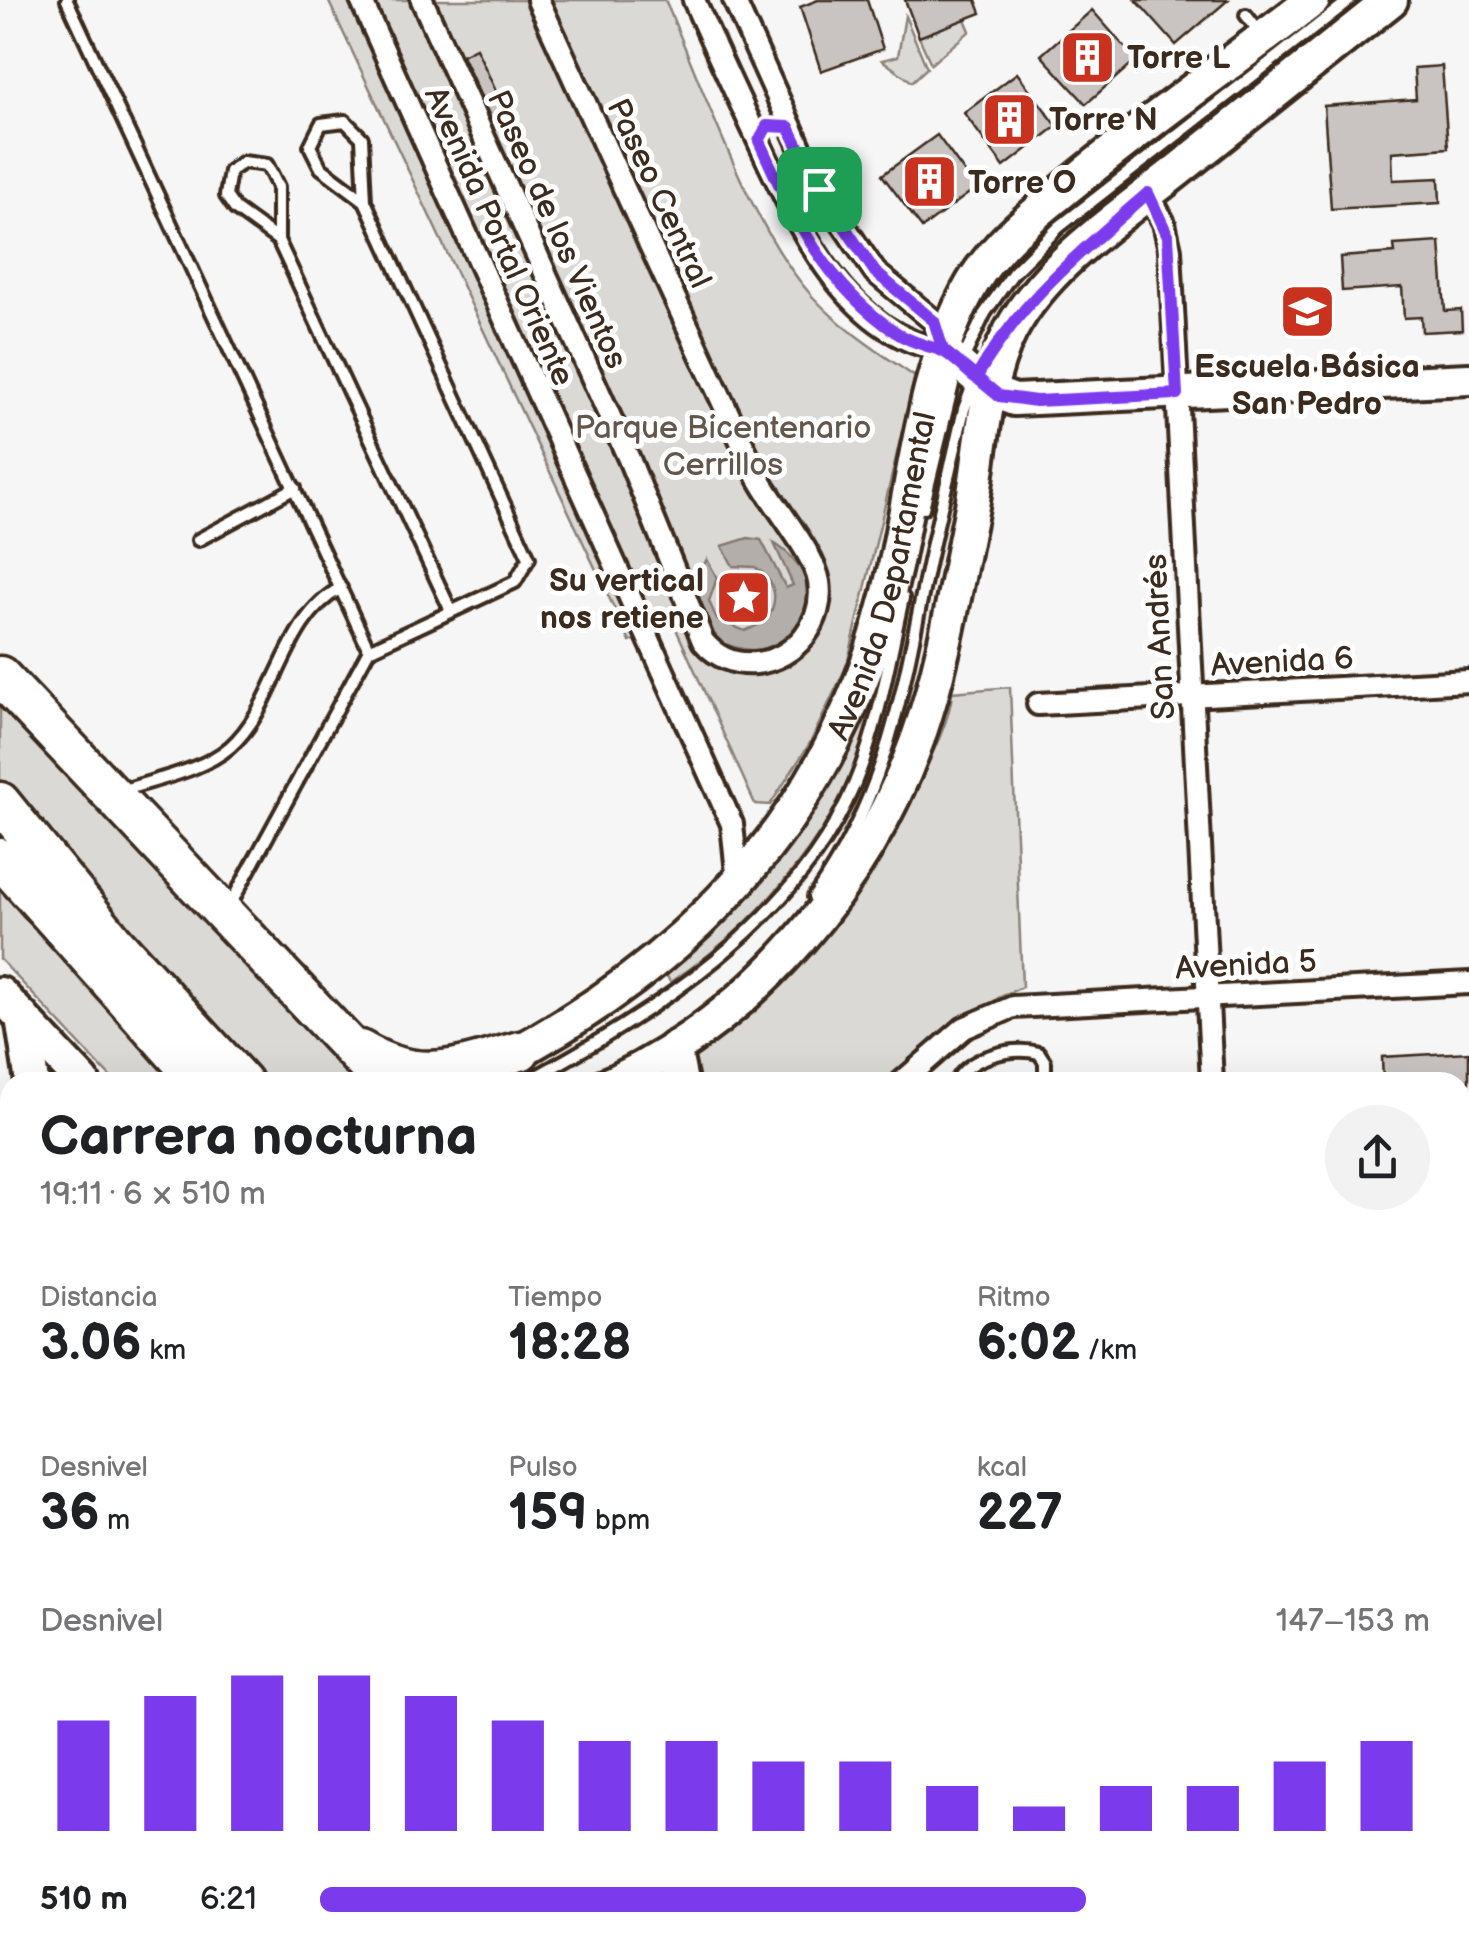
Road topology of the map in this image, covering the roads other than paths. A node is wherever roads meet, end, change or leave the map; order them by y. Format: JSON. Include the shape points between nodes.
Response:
{"nodes":[{"id":1,"x":67,"y":0,"type":"edge"},
{"id":2,"x":361,"y":0,"type":"edge"},
{"id":3,"x":422,"y":0,"type":"edge"},
{"id":4,"x":538,"y":0,"type":"edge"},
{"id":5,"x":694,"y":0,"type":"edge"},
{"id":6,"x":734,"y":0,"type":"edge"},
{"id":7,"x":1313,"y":0,"type":"edge"},
{"id":8,"x":1350,"y":0,"type":"edge"},
{"id":9,"x":1391,"y":0,"type":"edge"},
{"id":10,"x":789,"y":127,"type":"junction"},
{"id":11,"x":759,"y":141,"type":"junction"},
{"id":12,"x":1148,"y":193,"type":"junction"},
{"id":13,"x":366,"y":201,"type":"junction"},
{"id":14,"x":278,"y":240,"type":"junction"},
{"id":15,"x":967,"y":371,"type":"junction"},
{"id":16,"x":1469,"y":379,"type":"edge"},
{"id":17,"x":1177,"y":394,"type":"junction"},
{"id":18,"x":728,"y":412,"type":"joint"},
{"id":19,"x":295,"y":488,"type":"junction"},
{"id":20,"x":924,"y":504,"type":"junction"},
{"id":21,"x":920,"y":522,"type":"dead end"},
{"id":22,"x":198,"y":540,"type":"dead end"},
{"id":23,"x":899,"y":583,"type":"junction"},
{"id":24,"x":341,"y":588,"type":"junction"},
{"id":25,"x":451,"y":611,"type":"junction"},
{"id":26,"x":369,"y":650,"type":"junction"},
{"id":27,"x":0,"y":676,"type":"edge"},
{"id":28,"x":1469,"y":681,"type":"edge"},
{"id":29,"x":1192,"y":696,"type":"junction"},
{"id":30,"x":1038,"y":704,"type":"dead end"},
{"id":31,"x":111,"y":794,"type":"junction"},
{"id":32,"x":0,"y":802,"type":"edge"},
{"id":33,"x":732,"y":824,"type":"junction"},
{"id":34,"x":779,"y":833,"type":"junction"},
{"id":35,"x":0,"y":858,"type":"edge"},
{"id":36,"x":738,"y":883,"type":"junction"},
{"id":37,"x":807,"y":906,"type":"dead end"},
{"id":38,"x":224,"y":915,"type":"junction"},
{"id":39,"x":1469,"y":983,"type":"edge"},
{"id":40,"x":1208,"y":996,"type":"junction"},
{"id":41,"x":11,"y":1006,"type":"edge"},
{"id":42,"x":694,"y":1017,"type":"dead end"},
{"id":43,"x":338,"y":1035,"type":"junction"},
{"id":44,"x":674,"y":1048,"type":"junction"},
{"id":45,"x":523,"y":1067,"type":"edge"},
{"id":46,"x":29,"y":1072,"type":"edge"},
{"id":47,"x":74,"y":1072,"type":"edge"},
{"id":48,"x":191,"y":1072,"type":"edge"},
{"id":49,"x":233,"y":1072,"type":"edge"},
{"id":50,"x":373,"y":1072,"type":"edge"},
{"id":51,"x":603,"y":1072,"type":"edge"},
{"id":52,"x":632,"y":1072,"type":"edge"},
{"id":53,"x":678,"y":1072,"type":"edge"},
{"id":54,"x":914,"y":1072,"type":"edge"},
{"id":55,"x":962,"y":1072,"type":"edge"},
{"id":56,"x":1046,"y":1072,"type":"edge"},
{"id":57,"x":1212,"y":1072,"type":"edge"}],
"edges":[{"from":1,"to":19,"type":"lane"},
{"from":2,"to":33,"type":"street","name":"Avenida Portal Oriente"},
{"from":3,"to":18,"type":"street","name":"Paseo de los Vientos","via":[[630,459],[703,641],[722,658],[758,662],[803,638],[818,611],[819,581]]},
{"from":4,"to":18,"type":"street","name":"Paseo Central"},
{"from":5,"to":11,"type":"street"},
{"from":6,"to":10,"type":"street"},
{"from":7,"to":15,"type":"main road","name":"Avenida Departamental","via":[[1255,26],[1009,237],[973,282]]},
{"from":8,"to":15,"type":"lane","via":[[1042,242],[985,312]]},
{"from":9,"to":12,"type":"main road","name":"Avenida Departamental"},
{"from":10,"to":11,"type":"street","via":[[767,126]]},
{"from":10,"to":15,"type":"street","via":[[850,240],[875,272],[934,321]]},
{"from":11,"to":15,"type":"street","via":[[795,220],[844,288],[879,320]]},
{"from":12,"to":15,"type":"main road","name":"Avenida Departamental","via":[[1051,276],[1002,350]]},
{"from":12,"to":17,"type":"street","name":"San Andrés","via":[[1168,236]]},
{"from":13,"to":13,"type":"lane","via":[[362,138],[353,124],[328,120],[315,130],[311,154]]},
{"from":13,"to":25,"type":"lane","via":[[529,558],[514,582]]},
{"from":14,"to":14,"type":"lane","via":[[277,179],[267,165],[243,162],[230,171],[226,196]]},
{"from":14,"to":25,"type":"lane"},
{"from":15,"to":17,"type":"street","via":[[1006,399]]},
{"from":15,"to":20,"type":"lane","via":[[942,416]]},
{"from":15,"to":23,"type":"main road","name":"Avenida Departamental"},
{"from":15,"to":37,"type":"lane","via":[[909,674],[889,745],[854,831]]},
{"from":15,"to":44,"type":"main road","name":"Avenida Departamental","via":[[938,672],[893,798],[808,931],[744,994]]},
{"from":16,"to":17,"type":"street"},
{"from":17,"to":29,"type":"street","name":"San Andrés"},
{"from":19,"to":22,"type":"lane"},
{"from":19,"to":24,"type":"lane"},
{"from":20,"to":21,"type":"lane"},
{"from":20,"to":23,"type":"lane"},
{"from":23,"to":34,"type":"main road","name":"Avenida Departamental","via":[[852,710]]},
{"from":23,"to":45,"type":"lane","via":[[866,755],[810,865],[718,959]]},
{"from":24,"to":26,"type":"lane"},
{"from":24,"to":31,"type":"lane","via":[[314,606],[230,747]]},
{"from":25,"to":26,"type":"lane"},
{"from":26,"to":38,"type":"lane"},
{"from":27,"to":31,"type":"highway"},
{"from":28,"to":29,"type":"street","name":"Avenida 6"},
{"from":29,"to":30,"type":"street","name":"Avenida 6"},
{"from":29,"to":40,"type":"street","name":"San Andrés"},
{"from":31,"to":38,"type":"highway"},
{"from":32,"to":49,"type":"highway","via":[[114,942]]},
{"from":33,"to":34,"type":"street"},
{"from":33,"to":36,"type":"street","name":"Avenida Portal Oriente"},
{"from":34,"to":36,"type":"main road","name":"Avenida Departamental"},
{"from":35,"to":48,"type":"highway"},
{"from":36,"to":45,"type":"main road","name":"Avenida Departamental","via":[[666,954]]},
{"from":38,"to":43,"type":"highway"},
{"from":39,"to":40,"type":"street","name":"Avenida 5"},
{"from":40,"to":54,"type":"street","name":"Avenida 5","via":[[1000,1010],[976,1020]]},
{"from":40,"to":57,"type":"street","name":"San Andrés"},
{"from":41,"to":46,"type":"main road"},
{"from":41,"to":47,"type":"main road"},
{"from":42,"to":51,"type":"lane"},
{"from":43,"to":45,"type":"highway","via":[[411,1072]]},
{"from":43,"to":50,"type":"highway"},
{"from":44,"to":52,"type":"main road","name":"Avenida Departamental"},
{"from":44,"to":53,"type":"main road"},
{"from":55,"to":56,"type":"lane","via":[[980,1059],[1030,1050],[1040,1053]]}]}
